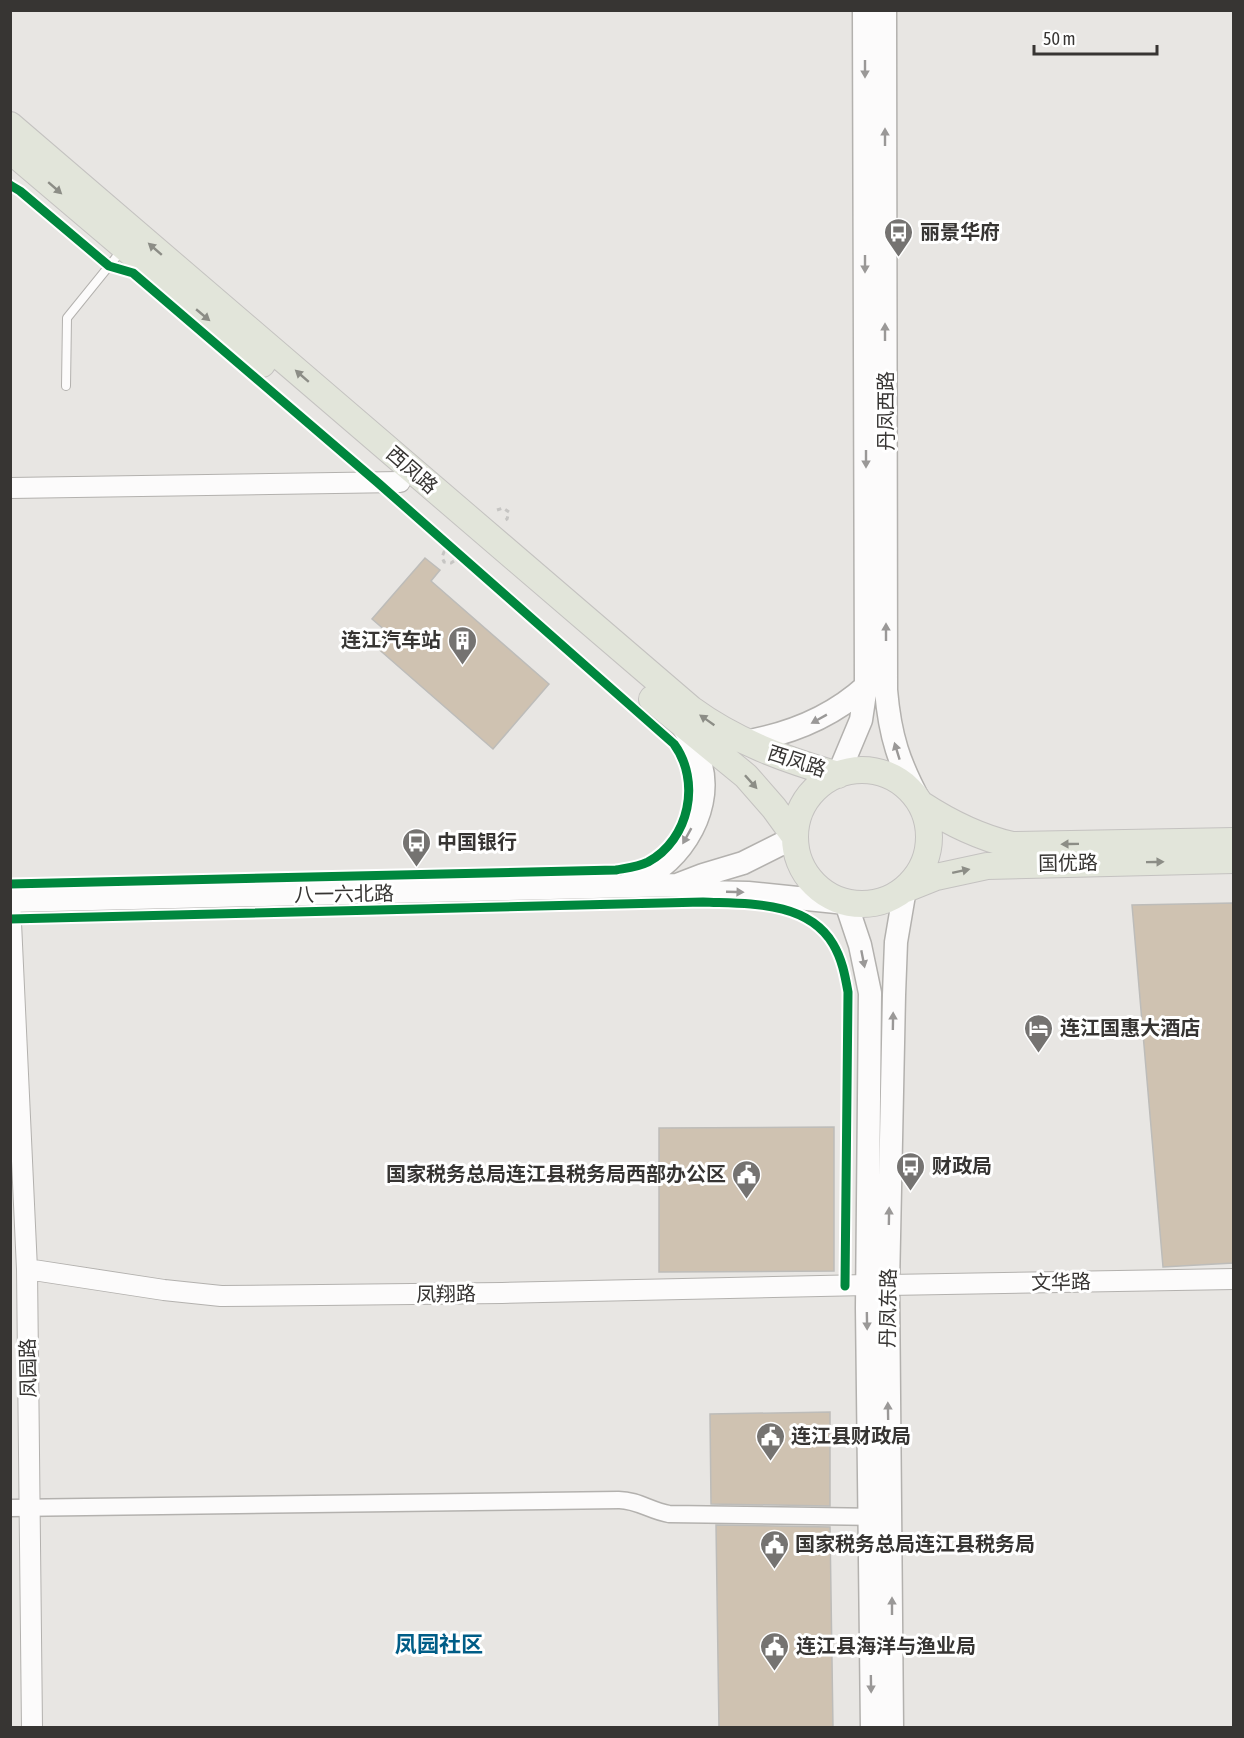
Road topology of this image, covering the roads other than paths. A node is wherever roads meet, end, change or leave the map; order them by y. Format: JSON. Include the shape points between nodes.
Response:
{"nodes":[{"id":1,"x":864,"y":10,"type":"edge"},
{"id":2,"x":885,"y":10,"type":"edge"},
{"id":3,"x":10,"y":125,"type":"edge"},
{"id":4,"x":10,"y":150,"type":"edge"},
{"id":5,"x":124,"y":248,"type":"junction"},
{"id":6,"x":66,"y":387,"type":"dead end"},
{"id":7,"x":400,"y":482,"type":"junction"},
{"id":8,"x":10,"y":488,"type":"edge"},
{"id":9,"x":866,"y":686,"type":"junction"},
{"id":10,"x":680,"y":723,"type":"junction"},
{"id":11,"x":744,"y":742,"type":"junction"},
{"id":12,"x":838,"y":775,"type":"junction"},
{"id":13,"x":921,"y":804,"type":"junction"},
{"id":14,"x":795,"y":837,"type":"junction"},
{"id":15,"x":1233,"y":841,"type":"edge"},
{"id":16,"x":1233,"y":860,"type":"edge"},
{"id":17,"x":677,"y":885,"type":"junction"},
{"id":18,"x":615,"y":887,"type":"junction"},
{"id":19,"x":905,"y":889,"type":"junction"},
{"id":20,"x":10,"y":901,"type":"edge"},
{"id":21,"x":846,"y":903,"type":"junction"},
{"id":22,"x":27,"y":1269,"type":"junction"},
{"id":23,"x":1233,"y":1280,"type":"edge"},
{"id":24,"x":878,"y":1286,"type":"junction"},
{"id":25,"x":10,"y":1508,"type":"edge"},
{"id":26,"x":30,"y":1508,"type":"junction"},
{"id":27,"x":880,"y":1517,"type":"junction"},
{"id":28,"x":32,"y":1728,"type":"edge"},
{"id":29,"x":872,"y":1728,"type":"edge"},
{"id":30,"x":892,"y":1728,"type":"edge"}],
"edges":[{"from":1,"to":9,"type":"main road","name":"丹凤西路","one_way":true},
{"from":13,"to":2,"type":"main road","name":"丹凤西路","one_way":true,"via":[[899,760],[889,724],[886,690]]},
{"from":11,"to":3,"type":"main road","name":"西凤路","one_way":true,"via":[[707,721],[674,695]]},
{"from":4,"to":5,"type":"main road","name":"西凤路","one_way":true},
{"from":5,"to":6,"type":"lane","via":[[67,318]]},
{"from":5,"to":7,"type":"main road","name":"西凤路","one_way":true},
{"from":7,"to":8,"type":"street"},
{"from":7,"to":10,"type":"main road","name":"西凤路"},
{"from":9,"to":11,"type":"main road","one_way":true,"via":[[849,702],[810,724]]},
{"from":9,"to":12,"type":"main road","name":"丹凤西路","via":[[861,720]]},
{"from":10,"to":14,"type":"main road","name":"西凤路","one_way":true,"via":[[746,776]]},
{"from":10,"to":18,"type":"main road","one_way":true,"via":[[701,767],[703,788],[695,820],[679,850],[667,862],[640,880]]},
{"from":11,"to":12,"type":"main road","name":"西凤路"},
{"from":12,"to":13,"type":"main road","via":[[857,770],[894,777]]},
{"from":12,"to":14,"type":"main road","via":[[812,793],[797,821]]},
{"from":15,"to":13,"type":"main road","name":"国优路","one_way":true,"via":[[1012,845],[966,831]]},
{"from":13,"to":19,"type":"main road","via":[[930,840],[918,876]]},
{"from":14,"to":17,"type":"main road","name":"八一六北路","via":[[743,862]]},
{"from":14,"to":21,"type":"main road","via":[[804,872],[815,886]]},
{"from":19,"to":16,"type":"main road","name":"国优路","one_way":true,"via":[[936,877],[987,866]]},
{"from":17,"to":18,"type":"main road","name":"八一六北路"},
{"from":17,"to":21,"type":"main road","name":"八一六北路","one_way":true,"via":[[703,892]]},
{"from":18,"to":20,"type":"main road","name":"八一六北路"},
{"from":19,"to":21,"type":"main road","via":[[887,900],[867,905]]},
{"from":24,"to":19,"type":"main road","name":"丹凤东路","one_way":true,"via":[[896,942]]},
{"from":20,"to":22,"type":"street","name":"凤园路"},
{"from":21,"to":24,"type":"main road","name":"丹凤东路","one_way":true,"via":[[870,993]]},
{"from":22,"to":24,"type":"street","name":"凤翔路","via":[[221,1296]]},
{"from":22,"to":26,"type":"street","name":"凤园路"},
{"from":23,"to":24,"type":"street","name":"文华路"},
{"from":24,"to":27,"type":"main road","name":"丹凤东路","via":[[888,1387]]},
{"from":25,"to":26,"type":"street"},
{"from":26,"to":27,"type":"street","via":[[619,1500],[669,1514]]},
{"from":26,"to":28,"type":"street","name":"凤园路"},
{"from":27,"to":29,"type":"main road","name":"丹凤东路","one_way":true},
{"from":30,"to":27,"type":"main road","name":"丹凤东路","one_way":true}]}
